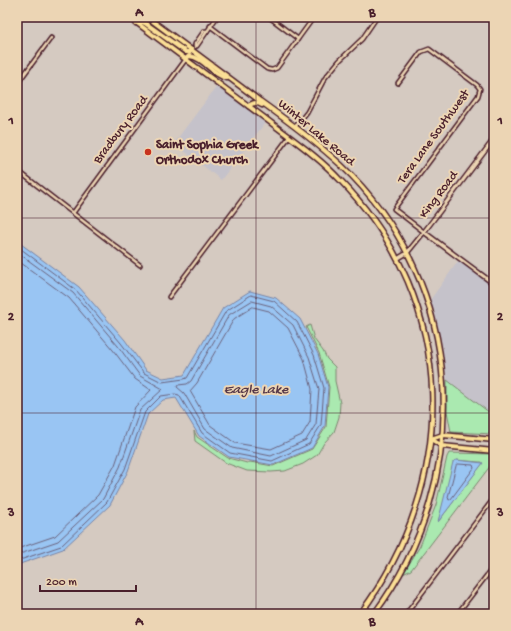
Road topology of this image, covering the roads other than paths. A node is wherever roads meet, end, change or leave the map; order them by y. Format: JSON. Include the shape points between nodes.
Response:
{"nodes":[{"id":1,"x":129,"y":17,"type":"edge"},
{"id":2,"x":147,"y":17,"type":"edge"},
{"id":3,"x":217,"y":17,"type":"edge"},
{"id":4,"x":269,"y":17,"type":"edge"},
{"id":5,"x":314,"y":17,"type":"edge"},
{"id":6,"x":377,"y":17,"type":"edge"},
{"id":7,"x":136,"y":23,"type":"junction"},
{"id":8,"x":210,"y":26,"type":"junction"},
{"id":9,"x":51,"y":38,"type":"dead end"},
{"id":10,"x":298,"y":39,"type":"junction"},
{"id":11,"x":193,"y":48,"type":"junction"},
{"id":12,"x":186,"y":59,"type":"junction"},
{"id":13,"x":230,"y":78,"type":"junction"},
{"id":14,"x":398,"y":83,"type":"dead end"},
{"id":15,"x":17,"y":84,"type":"edge"},
{"id":16,"x":249,"y":106,"type":"junction"},
{"id":17,"x":284,"y":119,"type":"junction"},
{"id":18,"x":295,"y":127,"type":"junction"},
{"id":19,"x":289,"y":137,"type":"junction"},
{"id":20,"x":493,"y":141,"type":"edge"},
{"id":21,"x":17,"y":170,"type":"edge"},
{"id":22,"x":73,"y":213,"type":"junction"},
{"id":23,"x":424,"y":232,"type":"junction"},
{"id":24,"x":407,"y":253,"type":"junction"},
{"id":25,"x":397,"y":259,"type":"junction"},
{"id":26,"x":140,"y":265,"type":"dead end"},
{"id":27,"x":494,"y":284,"type":"edge"},
{"id":28,"x":170,"y":297,"type":"dead end"},
{"id":29,"x":443,"y":436,"type":"junction"},
{"id":30,"x":431,"y":439,"type":"junction"},
{"id":31,"x":494,"y":440,"type":"edge"},
{"id":32,"x":442,"y":446,"type":"junction"},
{"id":33,"x":494,"y":451,"type":"edge"},
{"id":34,"x":494,"y":498,"type":"edge"},
{"id":35,"x":494,"y":566,"type":"edge"},
{"id":36,"x":360,"y":614,"type":"edge"},
{"id":37,"x":374,"y":614,"type":"edge"},
{"id":38,"x":406,"y":614,"type":"edge"},
{"id":39,"x":457,"y":614,"type":"edge"}],
"edges":[{"from":1,"to":7,"type":"main road","name":"Winter Lake Road"},
{"from":2,"to":11,"type":"main road","name":"Winter Lake Road"},
{"from":3,"to":8,"type":"street"},
{"from":4,"to":10,"type":"street"},
{"from":5,"to":10,"type":"street"},
{"from":6,"to":18,"type":"street","via":[[362,39],[324,78]]},
{"from":7,"to":11,"type":"main road","via":[[145,22],[182,49],[189,52]]},
{"from":7,"to":12,"type":"main road","name":"Winter Lake Road"},
{"from":8,"to":10,"type":"street","via":[[272,70]]},
{"from":8,"to":11,"type":"street","via":[[198,46]]},
{"from":9,"to":15,"type":"street"},
{"from":11,"to":13,"type":"main road","name":"Winter Lake Road"},
{"from":12,"to":13,"type":"main road","via":[[189,56],[195,58],[220,76]]},
{"from":12,"to":16,"type":"main road","name":"Winter Lake Road"},
{"from":12,"to":22,"type":"street","name":"Bradbury Road"},
{"from":13,"to":17,"type":"main road","name":"Winter Lake Road"},
{"from":14,"to":23,"type":"street","name":"Tera Lane Southwest","via":[[421,52],[429,50],[480,89],[478,96],[394,209]]},
{"from":16,"to":17,"type":"main road","via":[[259,103]]},
{"from":16,"to":19,"type":"main road","name":"Winter Lake Road"},
{"from":17,"to":18,"type":"main road","name":"Winter Lake Road"},
{"from":18,"to":24,"type":"main road","name":"Winter Lake Road","via":[[356,181],[378,206]]},
{"from":19,"to":25,"type":"main road","name":"Winter Lake Road","via":[[325,165],[350,190],[373,219]]},
{"from":19,"to":28,"type":"street"},
{"from":20,"to":23,"type":"street","name":"King Road"},
{"from":21,"to":22,"type":"street"},
{"from":22,"to":26,"type":"street"},
{"from":23,"to":24,"type":"street","name":"King Road"},
{"from":23,"to":27,"type":"street"},
{"from":24,"to":25,"type":"street","name":"King Road"},
{"from":24,"to":29,"type":"main road","name":"Winter Lake Road","via":[[424,292],[439,346],[444,395]]},
{"from":25,"to":30,"type":"main road","name":"Winter Lake Road","via":[[416,306],[428,349],[433,397]]},
{"from":29,"to":30,"type":"main road"},
{"from":29,"to":31,"type":"main road"},
{"from":29,"to":32,"type":"main road","name":"Winter Lake Road"},
{"from":30,"to":32,"type":"main road"},
{"from":30,"to":36,"type":"main road","name":"Winter Lake Road","via":[[424,482],[408,532],[388,573]]},
{"from":32,"to":33,"type":"main road"},
{"from":32,"to":37,"type":"main road","name":"Winter Lake Road","via":[[431,502],[417,540],[398,578]]},
{"from":34,"to":38,"type":"street"},
{"from":35,"to":39,"type":"street"}]}
